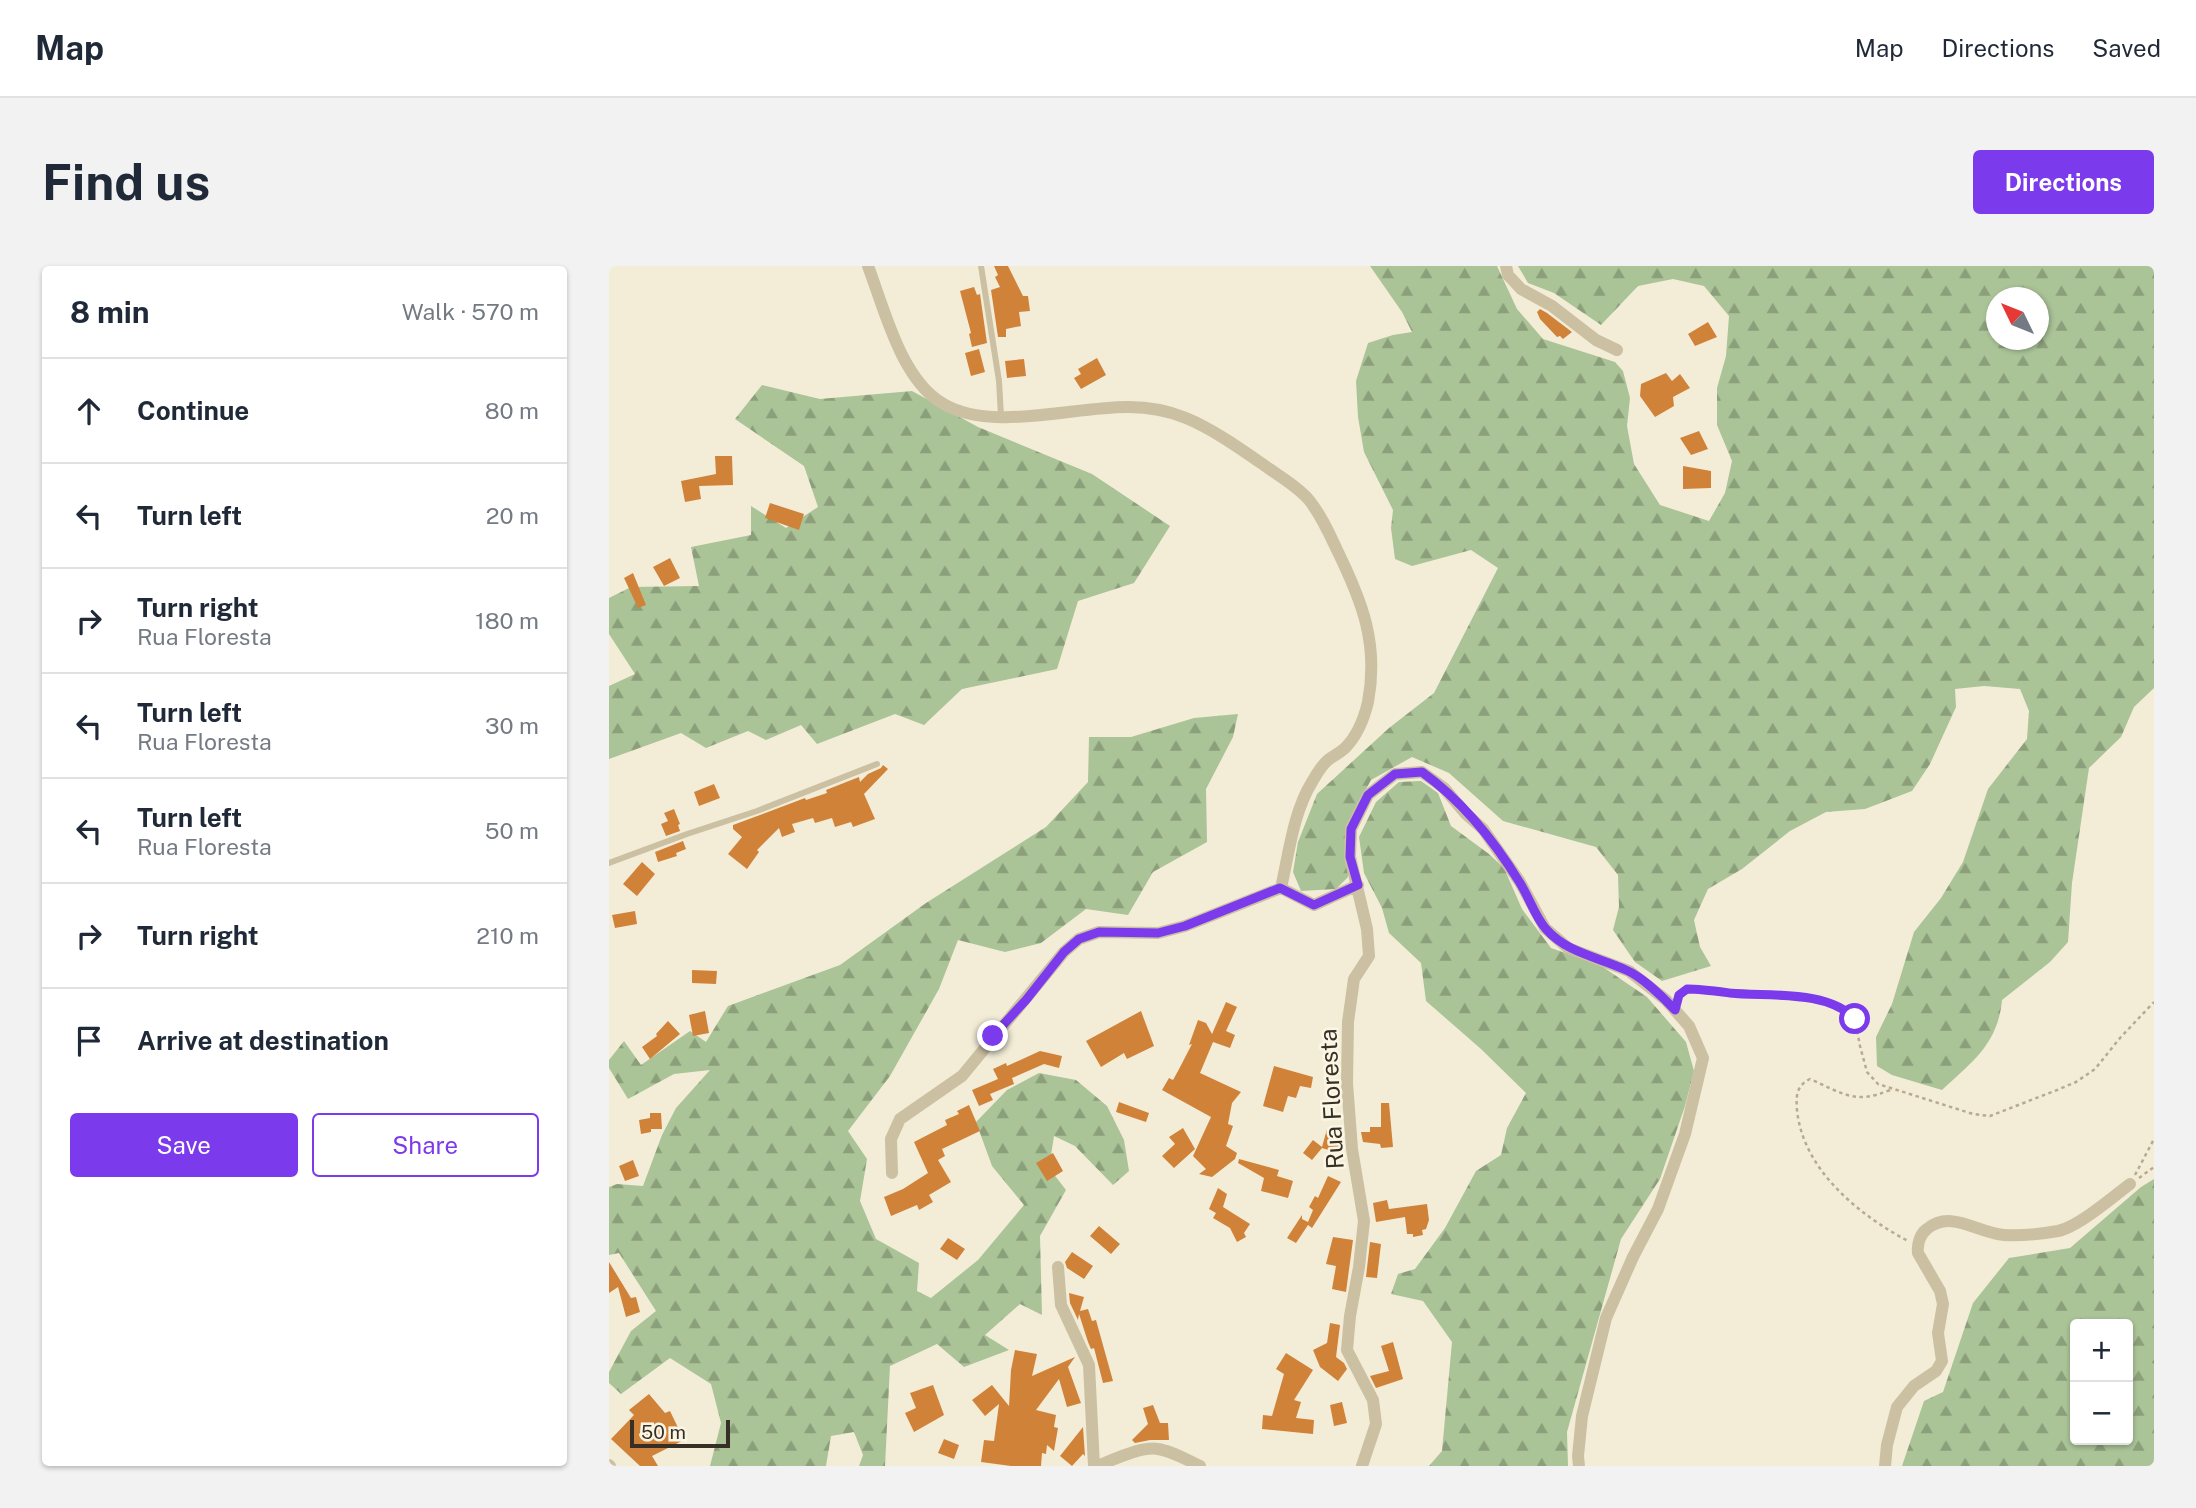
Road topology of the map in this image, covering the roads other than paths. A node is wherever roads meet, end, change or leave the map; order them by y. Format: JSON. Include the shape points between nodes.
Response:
{"nodes":[{"id":1,"x":868,"y":266,"type":"edge"},
{"id":2,"x":981,"y":266,"type":"edge"},
{"id":3,"x":1506,"y":266,"type":"edge"},
{"id":4,"x":1617,"y":350,"type":"dead end"},
{"id":5,"x":1002,"y":416,"type":"junction"},
{"id":6,"x":877,"y":764,"type":"dead end"},
{"id":7,"x":609,"y":863,"type":"edge"},
{"id":8,"x":1358,"y":885,"type":"junction"},
{"id":9,"x":1280,"y":888,"type":"junction"},
{"id":10,"x":892,"y":1173,"type":"dead end"},
{"id":11,"x":2130,"y":1184,"type":"road end"},
{"id":12,"x":1058,"y":1268,"type":"dead end"},
{"id":13,"x":1096,"y":1466,"type":"edge"},
{"id":14,"x":1200,"y":1466,"type":"edge"},
{"id":15,"x":1362,"y":1466,"type":"edge"},
{"id":16,"x":1579,"y":1466,"type":"edge"},
{"id":17,"x":1885,"y":1466,"type":"edge"}],
"edges":[{"from":1,"to":5,"type":"street","via":[[900,353],[915,377],[939,402],[959,413]]},
{"from":2,"to":5,"type":"lane"},
{"from":3,"to":4,"type":"street","via":[[1521,289]]},
{"from":5,"to":9,"type":"street","via":[[1129,407],[1187,418],[1289,482],[1321,517],[1356,588],[1368,626],[1372,656],[1368,702],[1360,728],[1311,784],[1297,816]]},
{"from":6,"to":7,"type":"lane"},
{"from":8,"to":9,"type":"street","via":[[1314,905]]},
{"from":8,"to":15,"type":"street","name":"Rua Floresta","via":[[1369,956],[1354,979],[1347,1083],[1364,1221],[1347,1350],[1373,1400],[1376,1424]]},
{"from":8,"to":16,"type":"street","name":"Rua Floresta","via":[[1350,857],[1351,829],[1368,795],[1395,774],[1422,772],[1483,828],[1545,928],[1568,948],[1629,971],[1666,1000],[1689,1026],[1703,1058],[1685,1134],[1658,1209],[1607,1318],[1582,1416]]},
{"from":9,"to":10,"type":"street","via":[[1158,933],[1099,932],[1079,939],[962,1076],[900,1119],[891,1139]]},
{"from":11,"to":17,"type":"street","via":[[2061,1231],[2003,1235],[1950,1219],[1924,1231],[1918,1253],[1943,1304],[1938,1333],[1942,1361],[1897,1407]]},
{"from":12,"to":13,"type":"street","via":[[1061,1305],[1089,1365]]},
{"from":13,"to":14,"type":"street","via":[[1155,1448]]}]}
